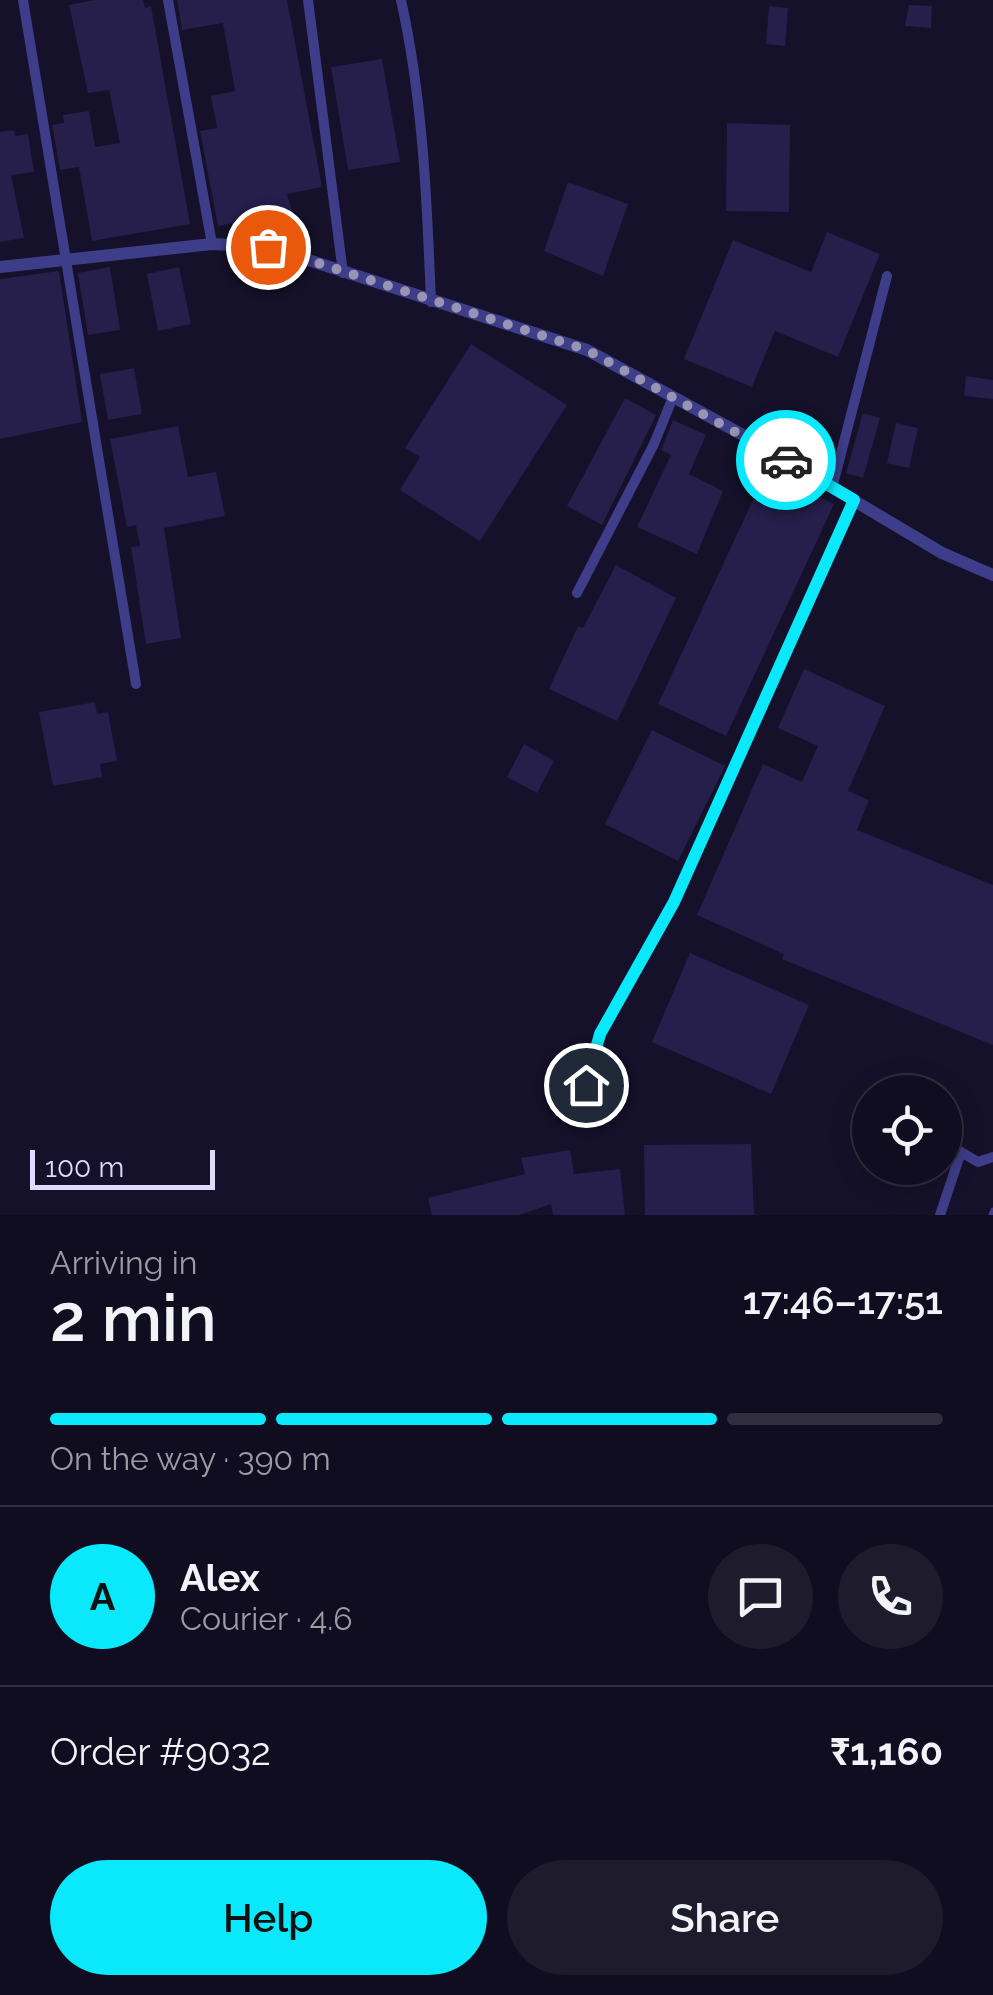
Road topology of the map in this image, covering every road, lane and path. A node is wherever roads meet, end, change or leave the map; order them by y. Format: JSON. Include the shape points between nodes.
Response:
{"nodes":[{"id":1,"x":22,"y":0,"type":"edge"},
{"id":2,"x":168,"y":0,"type":"edge"},
{"id":3,"x":308,"y":0,"type":"edge"},
{"id":4,"x":401,"y":0,"type":"edge"},
{"id":5,"x":212,"y":244,"type":"junction"},
{"id":6,"x":69,"y":259,"type":"junction"},
{"id":7,"x":0,"y":267,"type":"edge"},
{"id":8,"x":343,"y":273,"type":"junction"},
{"id":9,"x":887,"y":276,"type":"dead end"},
{"id":10,"x":431,"y":302,"type":"junction"},
{"id":11,"x":673,"y":397,"type":"junction"},
{"id":12,"x":832,"y":488,"type":"junction"},
{"id":13,"x":854,"y":500,"type":"junction"},
{"id":14,"x":993,"y":575,"type":"edge"},
{"id":15,"x":576,"y":593,"type":"dead end"},
{"id":16,"x":136,"y":684,"type":"dead end"},
{"id":17,"x":586,"y":1085,"type":"dead end"},
{"id":18,"x":993,"y":1156,"type":"edge"},
{"id":19,"x":940,"y":1215,"type":"edge"}],
"edges":[{"from":1,"to":6,"type":"street"},
{"from":2,"to":5,"type":"street"},
{"from":3,"to":8,"type":"street"},
{"from":4,"to":10,"type":"street","via":[[424,164]]},
{"from":5,"to":6,"type":"street"},
{"from":5,"to":8,"type":"street","via":[[268,247]]},
{"from":6,"to":7,"type":"street"},
{"from":6,"to":16,"type":"street"},
{"from":8,"to":10,"type":"street"},
{"from":9,"to":12,"type":"street"},
{"from":10,"to":11,"type":"street","via":[[587,350]]},
{"from":11,"to":12,"type":"street"},
{"from":11,"to":15,"type":"street"},
{"from":12,"to":13,"type":"street"},
{"from":13,"to":14,"type":"street"},
{"from":13,"to":17,"type":"street","via":[[674,902],[600,1034]]},
{"from":18,"to":19,"type":"street","via":[[978,1162],[961,1152]]}]}
